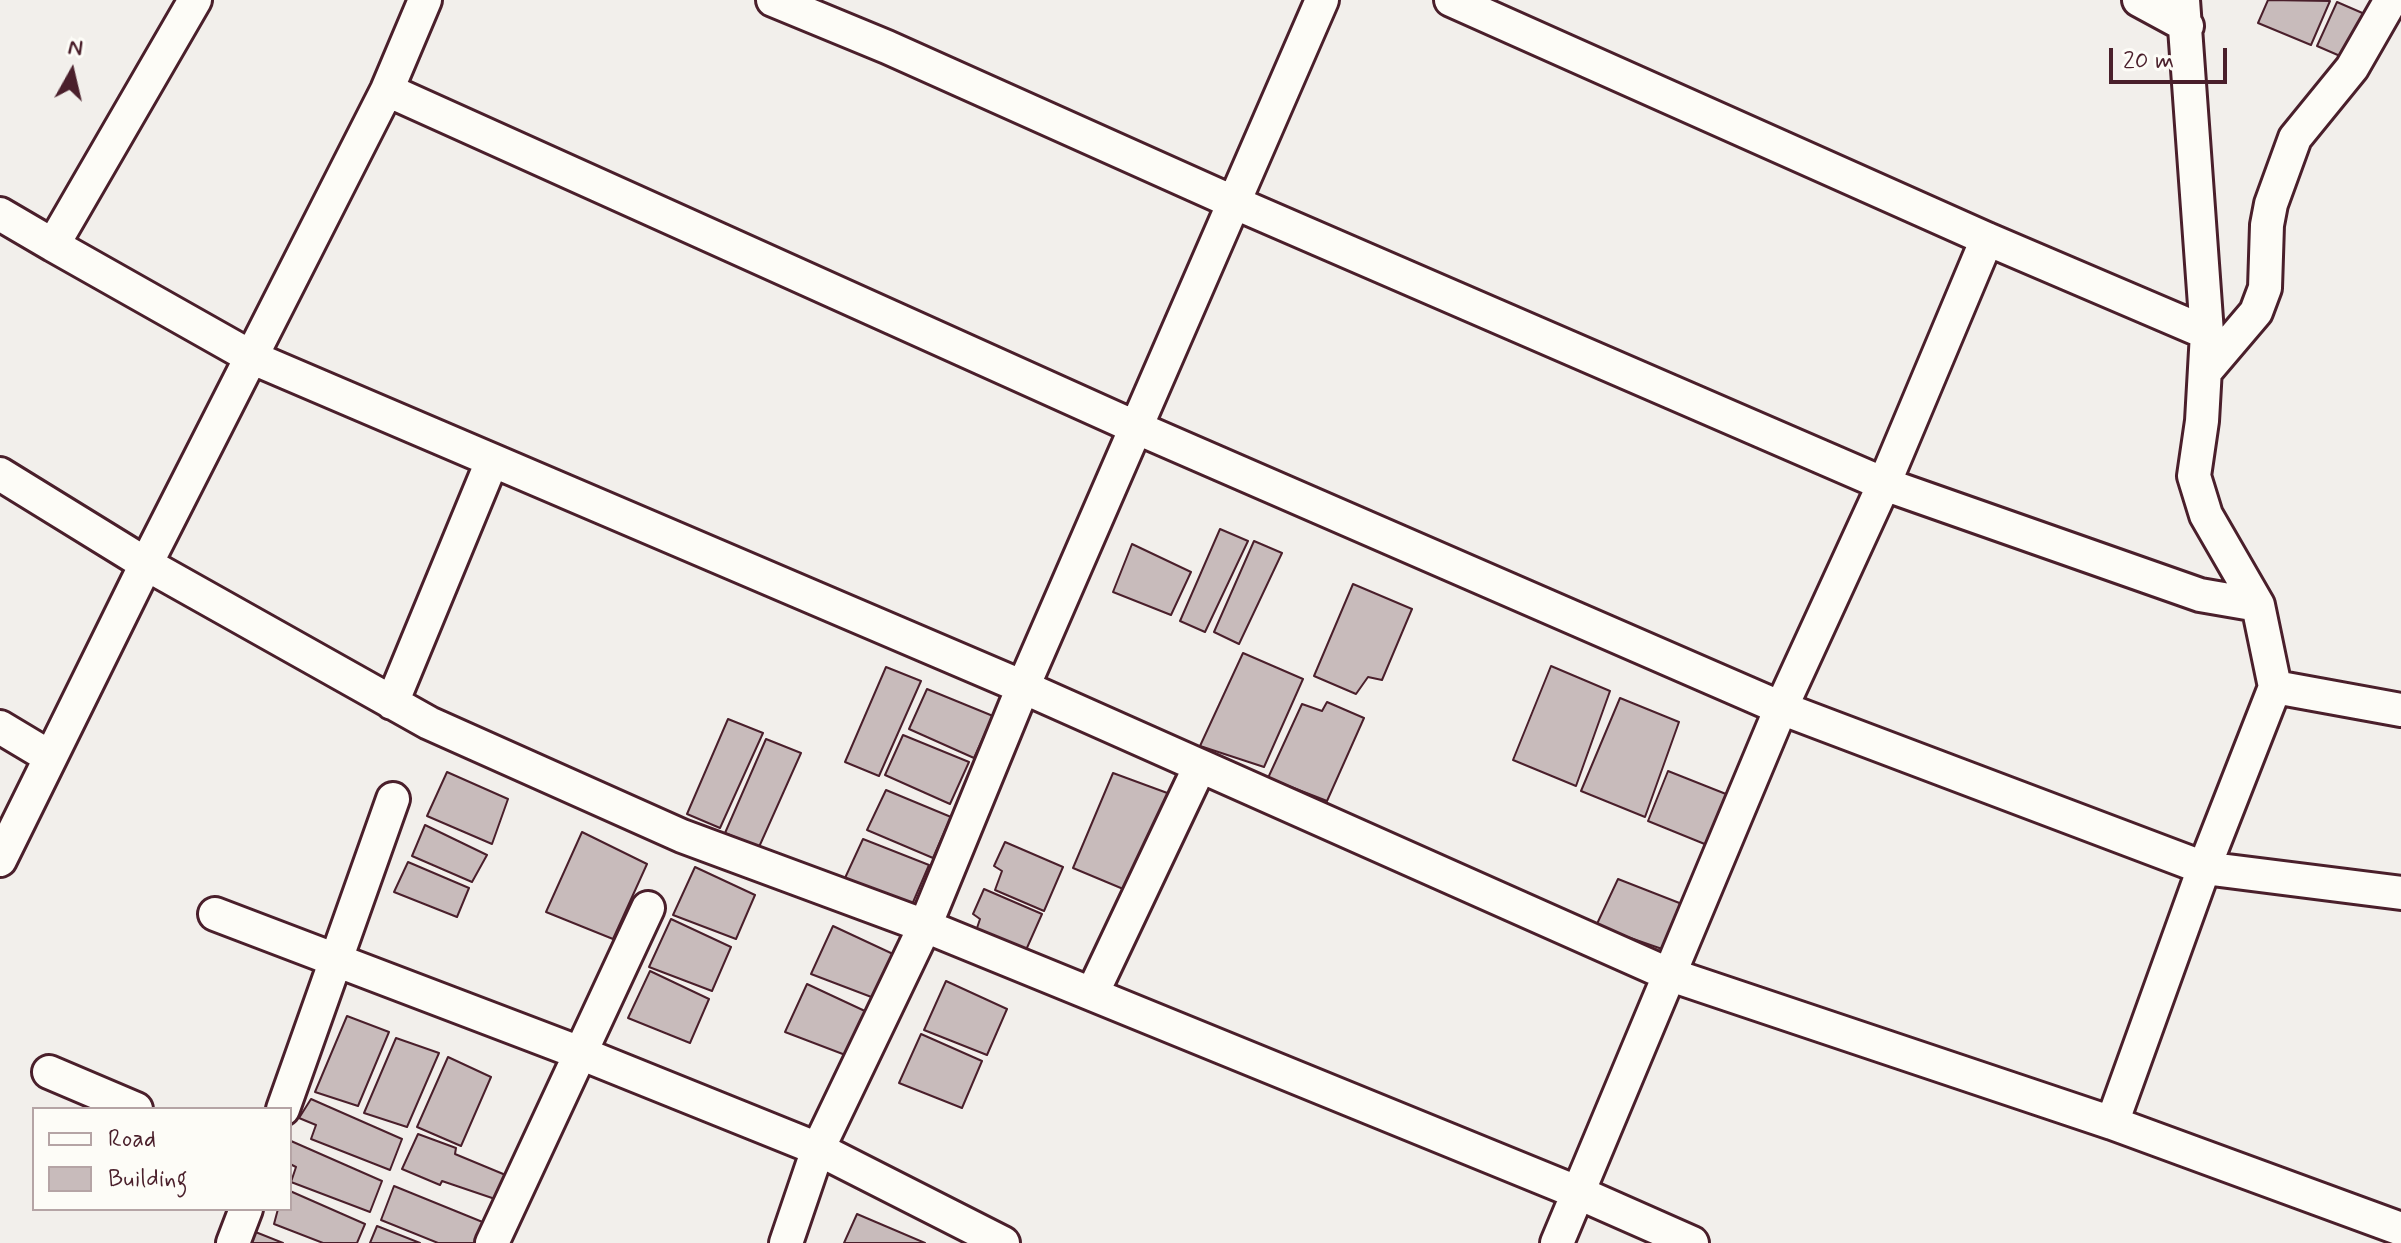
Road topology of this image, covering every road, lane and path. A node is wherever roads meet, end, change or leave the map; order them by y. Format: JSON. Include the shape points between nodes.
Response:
{"nodes":[{"id":1,"x":195,"y":0,"type":"edge"},
{"id":2,"x":425,"y":0,"type":"edge"},
{"id":3,"x":773,"y":0,"type":"edge"},
{"id":4,"x":1322,"y":0,"type":"edge"},
{"id":5,"x":1451,"y":0,"type":"edge"},
{"id":6,"x":2139,"y":0,"type":"edge"},
{"id":7,"x":2391,"y":0,"type":"edge"},
{"id":8,"x":2185,"y":13,"type":"edge"},
{"id":9,"x":387,"y":90,"type":"junction"},
{"id":10,"x":1233,"y":202,"type":"junction"},
{"id":11,"x":0,"y":214,"type":"edge"},
{"id":12,"x":1987,"y":239,"type":"junction"},
{"id":13,"x":53,"y":245,"type":"junction"},
{"id":14,"x":2207,"y":333,"type":"junction"},
{"id":15,"x":253,"y":358,"type":"junction"},
{"id":16,"x":2205,"y":372,"type":"junction"},
{"id":17,"x":1135,"y":427,"type":"junction"},
{"id":18,"x":492,"y":461,"type":"junction"},
{"id":19,"x":0,"y":474,"type":"edge"},
{"id":20,"x":1884,"y":484,"type":"junction"},
{"id":21,"x":146,"y":564,"type":"junction"},
{"id":22,"x":2258,"y":605,"type":"junction"},
{"id":23,"x":1023,"y":687,"type":"junction"},
{"id":24,"x":2275,"y":687,"type":"junction"},
{"id":25,"x":392,"y":703,"type":"junction"},
{"id":26,"x":1781,"y":708,"type":"junction"},
{"id":27,"x":2401,"y":710,"type":"edge"},
{"id":28,"x":0,"y":727,"type":"edge"},
{"id":29,"x":50,"y":757,"type":"junction"},
{"id":30,"x":1200,"y":766,"type":"junction"},
{"id":31,"x":393,"y":799,"type":"dead end"},
{"id":32,"x":0,"y":860,"type":"edge"},
{"id":33,"x":2204,"y":868,"type":"junction"},
{"id":34,"x":2401,"y":893,"type":"edge"},
{"id":35,"x":648,"y":908,"type":"dead end"},
{"id":36,"x":215,"y":914,"type":"dead end"},
{"id":37,"x":925,"y":926,"type":"junction"},
{"id":38,"x":337,"y":960,"type":"junction"},
{"id":39,"x":1668,"y":974,"type":"junction"},
{"id":40,"x":1092,"y":994,"type":"junction"},
{"id":41,"x":580,"y":1053,"type":"junction"},
{"id":42,"x":49,"y":1072,"type":"dead end"},
{"id":43,"x":131,"y":1107,"type":"edge"},
{"id":44,"x":284,"y":1107,"type":"edge"},
{"id":45,"x":2112,"y":1123,"type":"junction"},
{"id":46,"x":818,"y":1149,"type":"junction"},
{"id":47,"x":1579,"y":1193,"type":"junction"},
{"id":48,"x":245,"y":1211,"type":"edge"},
{"id":49,"x":2401,"y":1229,"type":"edge"},
{"id":50,"x":233,"y":1243,"type":"edge"},
{"id":51,"x":492,"y":1243,"type":"edge"},
{"id":52,"x":786,"y":1243,"type":"edge"},
{"id":53,"x":1003,"y":1243,"type":"edge"},
{"id":54,"x":1557,"y":1243,"type":"edge"},
{"id":55,"x":1692,"y":1243,"type":"edge"}],
"edges":[{"from":1,"to":13,"type":"street"},
{"from":2,"to":9,"type":"street"},
{"from":3,"to":10,"type":"street"},
{"from":4,"to":10,"type":"street"},
{"from":5,"to":12,"type":"street"},
{"from":6,"to":8,"type":"street"},
{"from":7,"to":16,"type":"street","via":[[2352,68],[2295,138],[2269,214],[2265,288],[2256,312]]},
{"from":8,"to":14,"type":"street"},
{"from":9,"to":15,"type":"street"},
{"from":9,"to":17,"type":"street"},
{"from":10,"to":17,"type":"street"},
{"from":10,"to":20,"type":"street"},
{"from":11,"to":13,"type":"street"},
{"from":12,"to":14,"type":"street"},
{"from":12,"to":20,"type":"street"},
{"from":13,"to":15,"type":"street"},
{"from":14,"to":16,"type":"street"},
{"from":15,"to":18,"type":"street"},
{"from":15,"to":21,"type":"street"},
{"from":16,"to":22,"type":"street","via":[[2194,476],[2206,515]]},
{"from":17,"to":23,"type":"street"},
{"from":17,"to":26,"type":"street"},
{"from":18,"to":23,"type":"street"},
{"from":18,"to":25,"type":"street"},
{"from":19,"to":21,"type":"street"},
{"from":20,"to":22,"type":"street","via":[[2200,595]]},
{"from":20,"to":26,"type":"street"},
{"from":21,"to":25,"type":"street"},
{"from":21,"to":29,"type":"street"},
{"from":22,"to":24,"type":"street"},
{"from":23,"to":30,"type":"street"},
{"from":23,"to":37,"type":"street"},
{"from":24,"to":27,"type":"street"},
{"from":24,"to":33,"type":"street"},
{"from":25,"to":37,"type":"street","via":[[682,836]]},
{"from":26,"to":33,"type":"street"},
{"from":26,"to":39,"type":"street"},
{"from":28,"to":29,"type":"street"},
{"from":29,"to":32,"type":"street"},
{"from":30,"to":39,"type":"street"},
{"from":30,"to":40,"type":"street"},
{"from":31,"to":38,"type":"street"},
{"from":33,"to":34,"type":"street"},
{"from":33,"to":45,"type":"street"},
{"from":35,"to":41,"type":"street"},
{"from":36,"to":38,"type":"street"},
{"from":37,"to":40,"type":"street"},
{"from":37,"to":46,"type":"street"},
{"from":38,"to":41,"type":"street"},
{"from":38,"to":44,"type":"street"},
{"from":39,"to":45,"type":"street"},
{"from":39,"to":47,"type":"street"},
{"from":40,"to":47,"type":"street"},
{"from":41,"to":46,"type":"street"},
{"from":41,"to":51,"type":"street"},
{"from":42,"to":43,"type":"street"},
{"from":45,"to":49,"type":"street"},
{"from":46,"to":52,"type":"street"},
{"from":46,"to":53,"type":"street"},
{"from":47,"to":54,"type":"street"},
{"from":47,"to":55,"type":"street"},
{"from":48,"to":50,"type":"street"}]}
